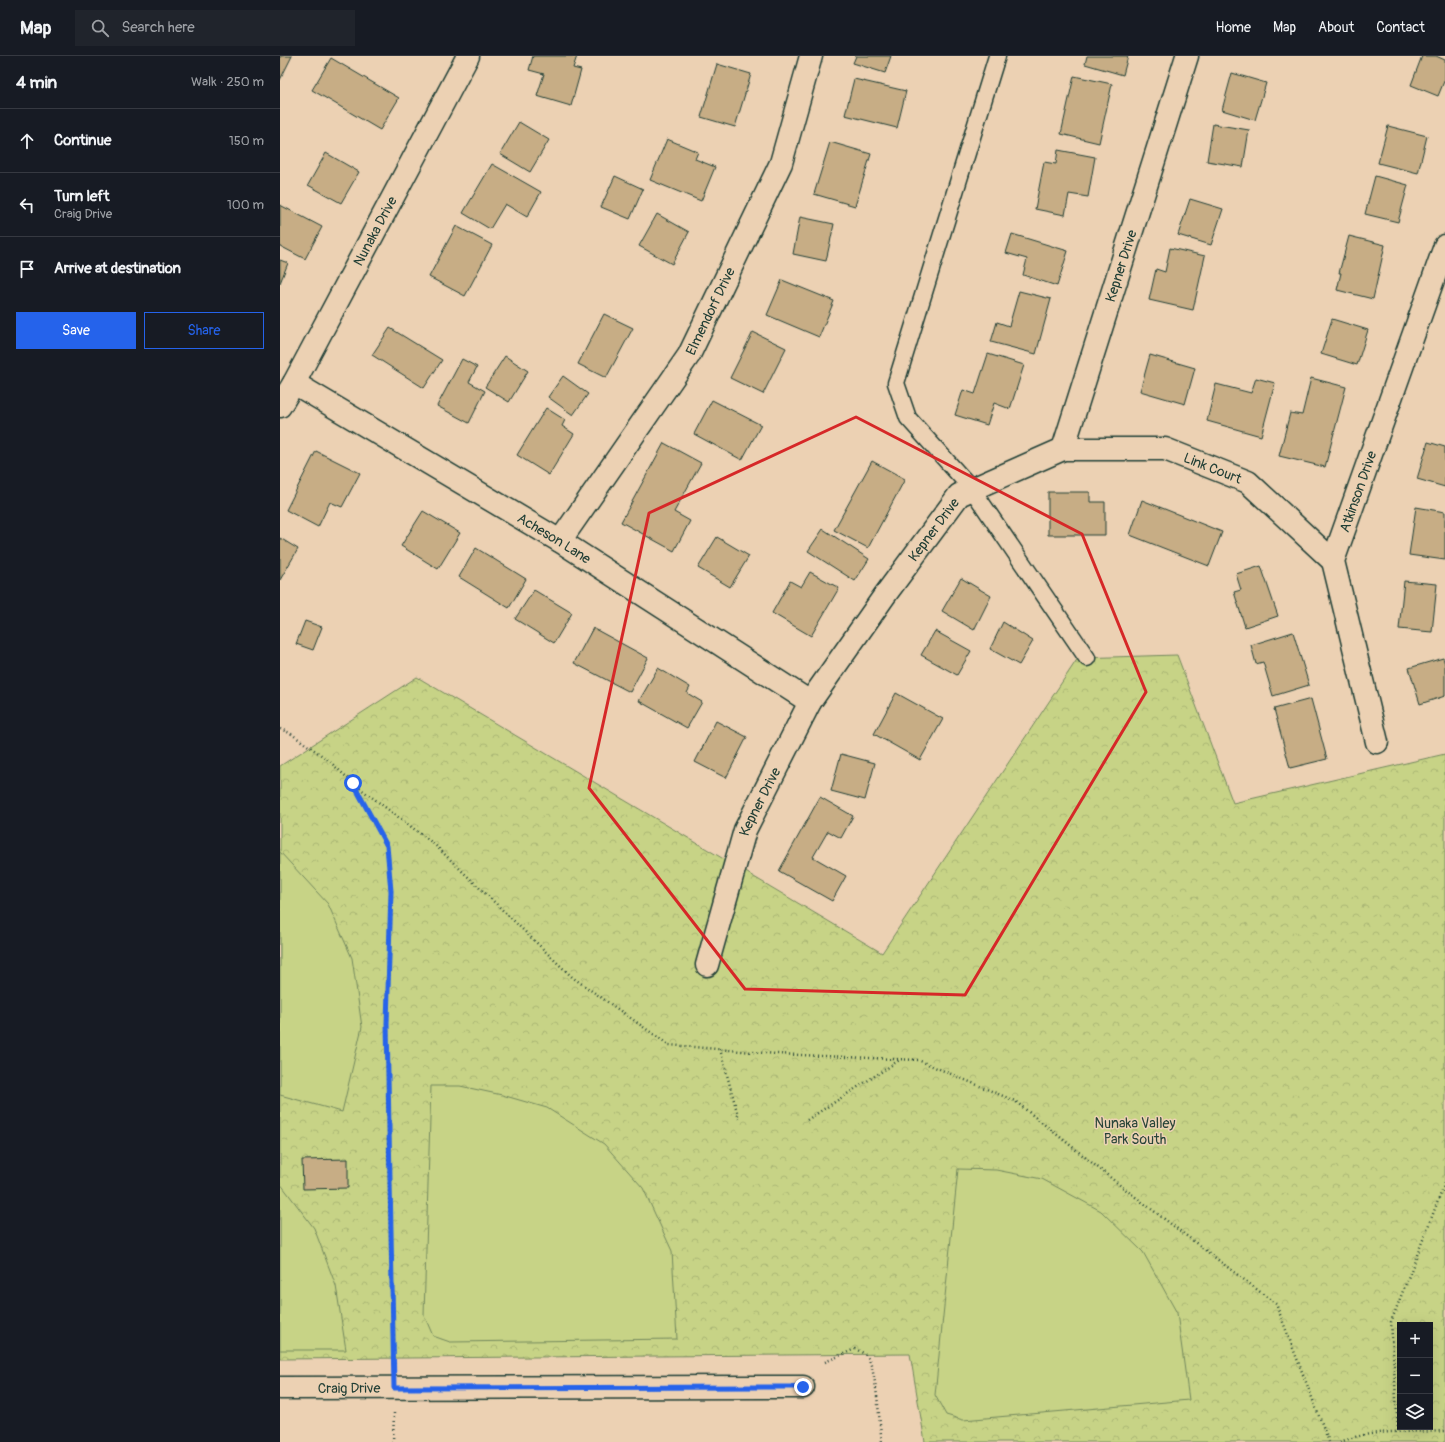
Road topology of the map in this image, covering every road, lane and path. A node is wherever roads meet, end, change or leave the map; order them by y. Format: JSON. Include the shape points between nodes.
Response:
{"nodes":[{"id":1,"x":467,"y":56,"type":"edge"},
{"id":2,"x":811,"y":56,"type":"edge"},
{"id":3,"x":997,"y":56,"type":"edge"},
{"id":4,"x":1187,"y":56,"type":"edge"},
{"id":5,"x":1445,"y":246,"type":"edge"},
{"id":6,"x":294,"y":384,"type":"junction"},
{"id":7,"x":280,"y":406,"type":"edge"},
{"id":8,"x":1062,"y":449,"type":"junction"},
{"id":9,"x":972,"y":488,"type":"junction"},
{"id":10,"x":560,"y":541,"type":"junction"},
{"id":11,"x":1333,"y":561,"type":"junction"},
{"id":12,"x":1087,"y":658,"type":"dead end"},
{"id":13,"x":810,"y":702,"type":"junction"},
{"id":14,"x":280,"y":730,"type":"edge"},
{"id":15,"x":1377,"y":742,"type":"dead end"},
{"id":16,"x":353,"y":783,"type":"junction"},
{"id":17,"x":707,"y":965,"type":"dead end"},
{"id":18,"x":720,"y":1049,"type":"junction"},
{"id":19,"x":901,"y":1059,"type":"junction"},
{"id":20,"x":739,"y":1119,"type":"dead end"},
{"id":21,"x":807,"y":1120,"type":"dead end"},
{"id":22,"x":1445,"y":1183,"type":"edge"},
{"id":23,"x":825,"y":1362,"type":"dead end"},
{"id":24,"x":803,"y":1387,"type":"dead end"},
{"id":25,"x":280,"y":1388,"type":"edge"},
{"id":26,"x":394,"y":1388,"type":"junction"},
{"id":27,"x":1397,"y":1415,"type":"edge"},
{"id":28,"x":1398,"y":1430,"type":"joint"},
{"id":29,"x":1445,"y":1432,"type":"edge"},
{"id":30,"x":882,"y":1442,"type":"edge"},
{"id":31,"x":1329,"y":1442,"type":"edge"},
{"id":32,"x":1340,"y":1442,"type":"edge"}],
"edges":[{"from":1,"to":6,"type":"street","name":"Nunaka Drive"},
{"from":2,"to":10,"type":"street","name":"Elmendorf Drive","via":[[781,163],[689,356]]},
{"from":3,"to":9,"type":"lane","via":[[896,383],[908,418]]},
{"from":4,"to":8,"type":"street","name":"Kepner Drive"},
{"from":5,"to":11,"type":"street","name":"Atkinson Drive"},
{"from":6,"to":7,"type":"street","name":"Nunaka Drive"},
{"from":6,"to":10,"type":"street","name":"Acheson Lane"},
{"from":8,"to":9,"type":"street","name":"Kepner Drive"},
{"from":8,"to":11,"type":"street","name":"Link Court","via":[[1165,449],[1248,482]]},
{"from":9,"to":12,"type":"lane"},
{"from":9,"to":13,"type":"street","name":"Kepner Drive","via":[[959,495]]},
{"from":10,"to":13,"type":"street","name":"Acheson Lane"},
{"from":11,"to":15,"type":"street"},
{"from":13,"to":17,"type":"street","name":"Kepner Drive","via":[[745,830]]},
{"from":14,"to":16,"type":"path","via":[[290,733],[327,759]]},
{"from":16,"to":18,"type":"path","via":[[434,844],[572,977],[669,1045]]},
{"from":16,"to":26,"type":"path","via":[[387,846],[391,891],[387,1023]]},
{"from":18,"to":19,"type":"path"},
{"from":18,"to":20,"type":"path"},
{"from":19,"to":21,"type":"path"},
{"from":19,"to":31,"type":"path","via":[[918,1060],[1015,1101],[1121,1186],[1276,1304]]},
{"from":22,"to":27,"type":"path","via":[[1391,1322]]},
{"from":23,"to":30,"type":"path","via":[[855,1349],[868,1358],[874,1372]]},
{"from":24,"to":26,"type":"street","name":"Craig Drive"},
{"from":25,"to":26,"type":"street","name":"Craig Drive"},
{"from":28,"to":29,"type":"path"},
{"from":28,"to":32,"type":"path","via":[[1354,1437]]}]}
